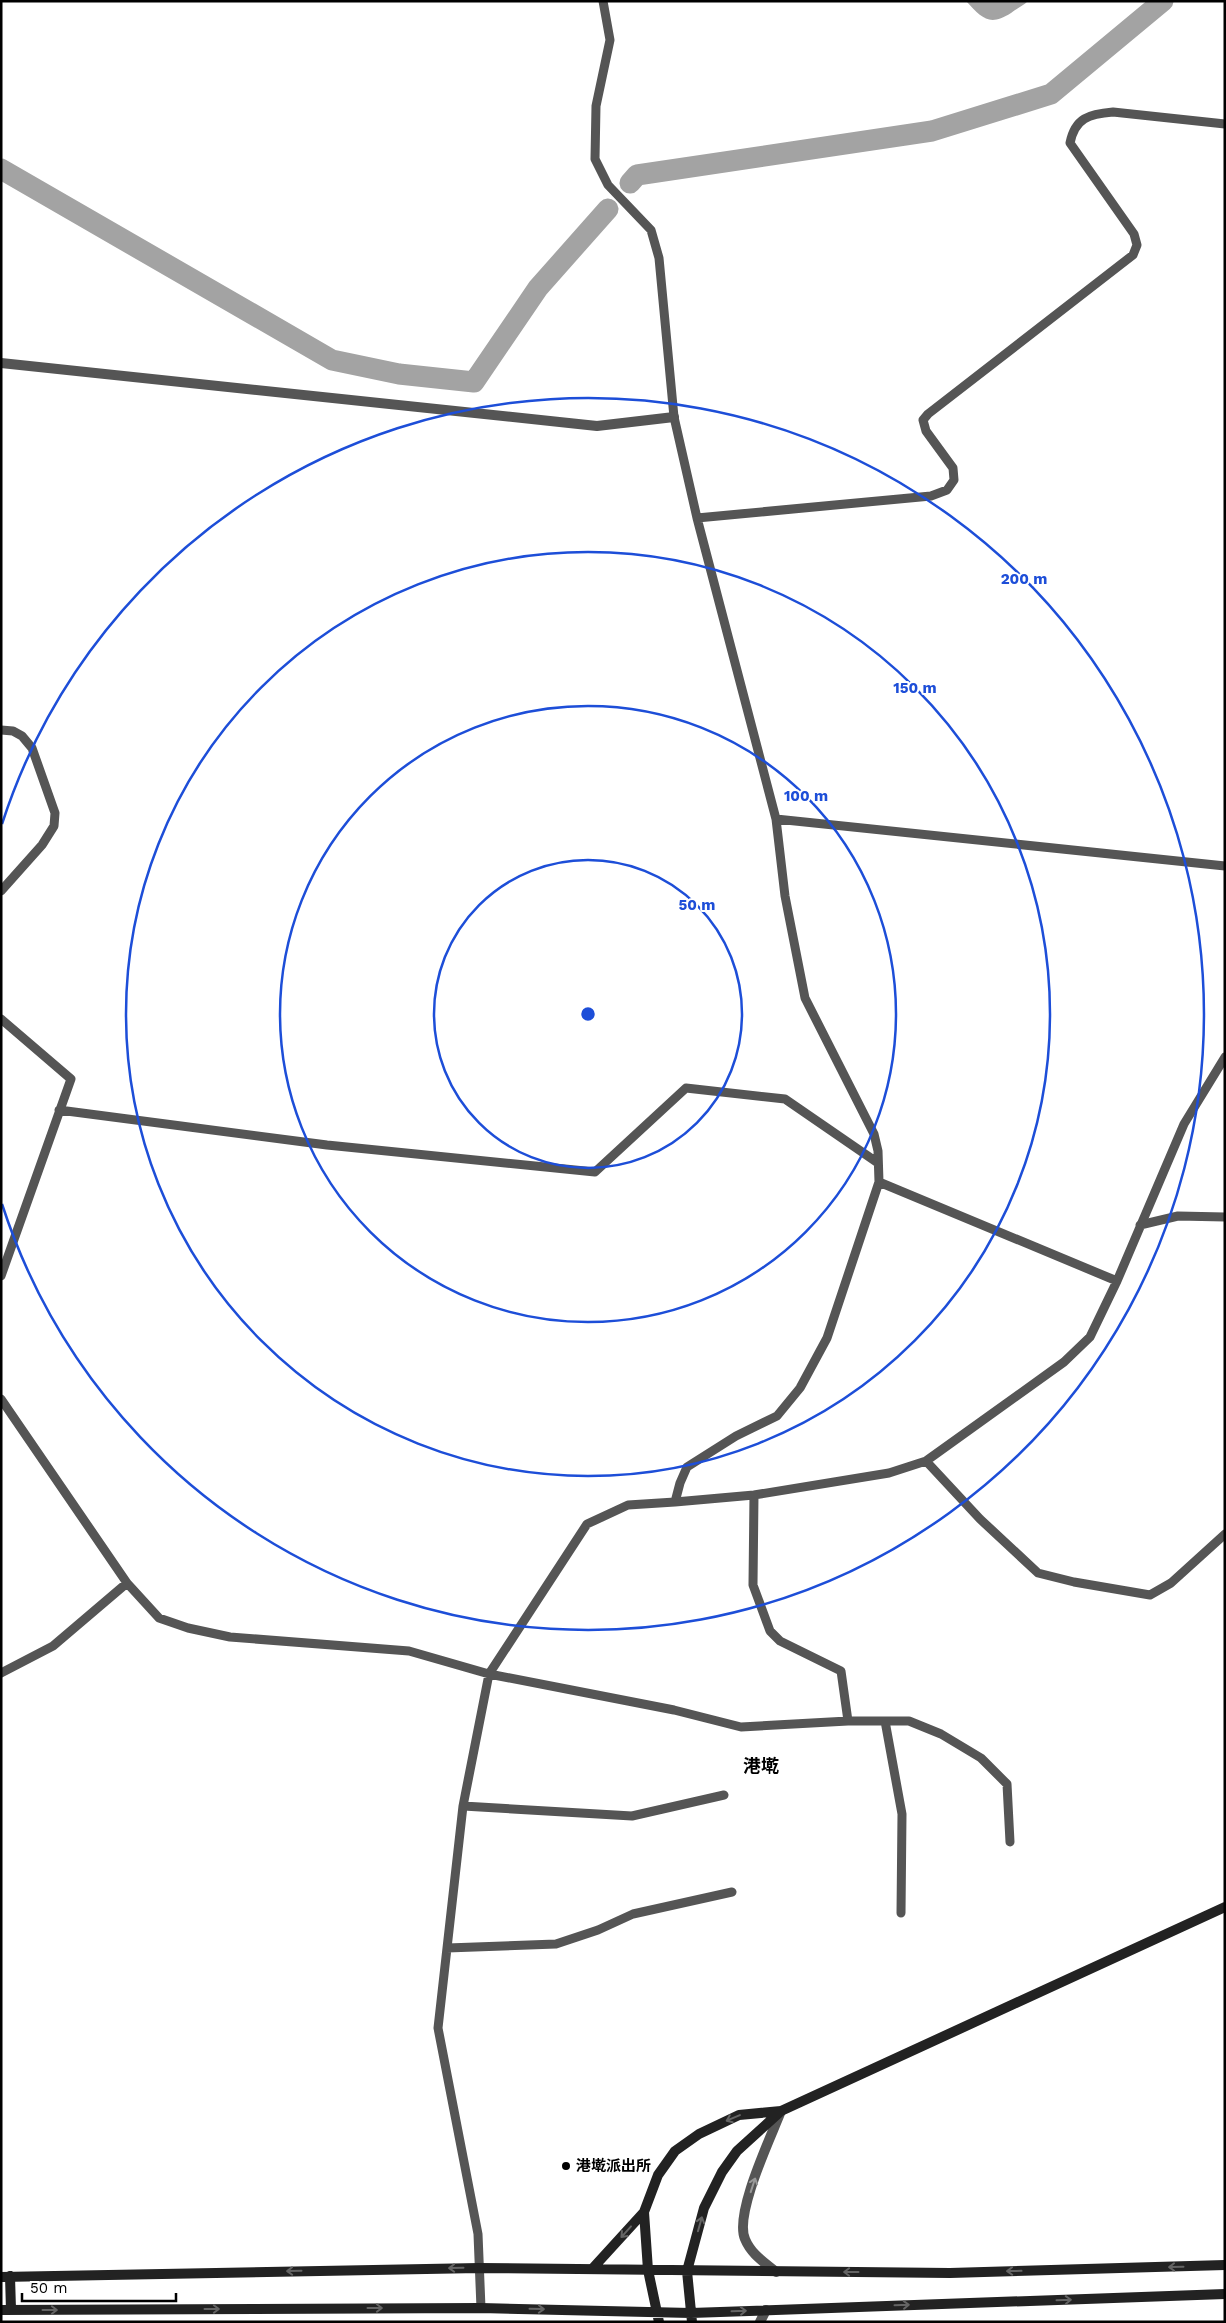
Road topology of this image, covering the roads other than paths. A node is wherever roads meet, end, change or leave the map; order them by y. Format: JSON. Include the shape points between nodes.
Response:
{"nodes":[{"id":1,"x":603,"y":1,"type":"edge"},
{"id":2,"x":1225,"y":124,"type":"edge"},
{"id":3,"x":1,"y":363,"type":"edge"},
{"id":4,"x":674,"y":417,"type":"junction"},
{"id":5,"x":697,"y":518,"type":"junction"},
{"id":6,"x":1,"y":730,"type":"edge"},
{"id":7,"x":776,"y":819,"type":"junction"},
{"id":8,"x":1225,"y":866,"type":"edge"},
{"id":9,"x":1,"y":891,"type":"edge"},
{"id":10,"x":1,"y":1019,"type":"edge"},
{"id":11,"x":1225,"y":1057,"type":"edge"},
{"id":12,"x":59,"y":1110,"type":"junction"},
{"id":13,"x":878,"y":1163,"type":"junction"},
{"id":14,"x":879,"y":1182,"type":"junction"},
{"id":15,"x":1225,"y":1218,"type":"edge"},
{"id":16,"x":1140,"y":1225,"type":"junction"},
{"id":17,"x":1,"y":1276,"type":"edge"},
{"id":18,"x":1117,"y":1281,"type":"junction"},
{"id":19,"x":1,"y":1399,"type":"edge"},
{"id":20,"x":926,"y":1461,"type":"junction"},
{"id":21,"x":754,"y":1495,"type":"junction"},
{"id":22,"x":675,"y":1502,"type":"junction"},
{"id":23,"x":1225,"y":1534,"type":"edge"},
{"id":24,"x":127,"y":1583,"type":"junction"},
{"id":25,"x":1,"y":1673,"type":"edge"},
{"id":26,"x":489,"y":1674,"type":"junction"},
{"id":27,"x":848,"y":1721,"type":"junction"},
{"id":28,"x":885,"y":1721,"type":"junction"},
{"id":29,"x":724,"y":1795,"type":"dead end"},
{"id":30,"x":463,"y":1806,"type":"junction"},
{"id":31,"x":1010,"y":1842,"type":"dead end"},
{"id":32,"x":732,"y":1892,"type":"dead end"},
{"id":33,"x":1225,"y":1907,"type":"edge"},
{"id":34,"x":901,"y":1913,"type":"dead end"},
{"id":35,"x":447,"y":1948,"type":"junction"},
{"id":36,"x":781,"y":2111,"type":"junction"},
{"id":37,"x":644,"y":2212,"type":"junction"},
{"id":38,"x":1225,"y":2265,"type":"edge"},
{"id":39,"x":479,"y":2268,"type":"junction"},
{"id":40,"x":592,"y":2269,"type":"junction"},
{"id":41,"x":648,"y":2270,"type":"junction"},
{"id":42,"x":687,"y":2271,"type":"junction"},
{"id":43,"x":776,"y":2272,"type":"junction"},
{"id":44,"x":6,"y":2276,"type":"edge"},
{"id":45,"x":1225,"y":2294,"type":"edge"},
{"id":46,"x":480,"y":2308,"type":"junction"},
{"id":47,"x":6,"y":2310,"type":"edge"},
{"id":48,"x":766,"y":2310,"type":"junction"},
{"id":49,"x":658,"y":2317,"type":"edge"},
{"id":50,"x":691,"y":2317,"type":"edge"},
{"id":51,"x":760,"y":2322,"type":"edge"}],
"edges":[{"from":1,"to":4,"type":"lane","via":[[610,40],[596,106],[595,159],[608,185],[651,230],[659,258]]},
{"from":2,"to":5,"type":"lane","via":[[1113,112],[1083,119],[1073,128],[1070,143],[1134,234],[1137,245],[1133,255],[923,420],[926,431],[953,468],[954,480],[947,490],[931,496]]},
{"from":3,"to":4,"type":"street","via":[[597,426]]},
{"from":4,"to":5,"type":"lane"},
{"from":5,"to":7,"type":"lane"},
{"from":6,"to":9,"type":"lane","via":[[22,736],[32,748],[55,813],[54,826],[42,845]]},
{"from":7,"to":8,"type":"lane"},
{"from":7,"to":13,"type":"lane","via":[[785,896],[805,998],[874,1134]]},
{"from":10,"to":12,"type":"lane","via":[[70,1079]]},
{"from":11,"to":16,"type":"lane","via":[[1184,1124]]},
{"from":12,"to":13,"type":"lane","via":[[327,1145],[594,1172],[686,1088],[785,1099]]},
{"from":12,"to":17,"type":"lane"},
{"from":13,"to":14,"type":"lane"},
{"from":14,"to":18,"type":"lane"},
{"from":14,"to":22,"type":"lane","via":[[827,1338],[800,1388],[777,1416],[736,1436],[688,1466]]},
{"from":15,"to":16,"type":"lane","via":[[1178,1216]]},
{"from":16,"to":18,"type":"lane"},
{"from":18,"to":20,"type":"lane","via":[[1090,1337],[1064,1362]]},
{"from":19,"to":24,"type":"lane"},
{"from":20,"to":21,"type":"lane","via":[[889,1473]]},
{"from":20,"to":23,"type":"lane","via":[[980,1520],[1038,1573],[1074,1582],[1150,1595],[1171,1583]]},
{"from":21,"to":22,"type":"lane"},
{"from":21,"to":27,"type":"lane","via":[[753,1585],[770,1631],[780,1641],[842,1671]]},
{"from":22,"to":26,"type":"lane","via":[[628,1505],[587,1524]]},
{"from":24,"to":25,"type":"lane","via":[[53,1646]]},
{"from":24,"to":26,"type":"lane","via":[[159,1618],[188,1628],[230,1637],[409,1651]]},
{"from":26,"to":27,"type":"lane","via":[[674,1710],[742,1728]]},
{"from":26,"to":30,"type":"lane"},
{"from":27,"to":28,"type":"lane"},
{"from":28,"to":31,"type":"lane","via":[[909,1721],[942,1734],[981,1758],[1007,1784]]},
{"from":28,"to":34,"type":"lane","via":[[902,1814]]},
{"from":29,"to":30,"type":"lane","via":[[632,1816]]},
{"from":30,"to":35,"type":"lane"},
{"from":32,"to":35,"type":"lane","via":[[633,1914],[556,1944]]},
{"from":33,"to":36,"type":"main road"},
{"from":35,"to":39,"type":"lane","via":[[438,2028],[478,2234]]},
{"from":36,"to":37,"type":"main road","one_way":true,"via":[[739,2115],[699,2134],[675,2151],[658,2175]]},
{"from":42,"to":36,"type":"main road","one_way":true,"via":[[704,2208],[722,2172],[737,2151]]},
{"from":43,"to":36,"type":"street","one_way":true,"via":[[753,2253],[744,2237],[745,2207]]},
{"from":37,"to":40,"type":"main road","one_way":true},
{"from":37,"to":41,"type":"main road"},
{"from":38,"to":43,"type":"main road","one_way":true,"via":[[950,2273]]},
{"from":39,"to":40,"type":"main road"},
{"from":39,"to":44,"type":"main road","one_way":true},
{"from":39,"to":46,"type":"lane"},
{"from":40,"to":41,"type":"main road"},
{"from":41,"to":42,"type":"main road"},
{"from":41,"to":49,"type":"main road"},
{"from":42,"to":43,"type":"main road"},
{"from":42,"to":50,"type":"main road"},
{"from":44,"to":47,"type":"main road"},
{"from":48,"to":45,"type":"main road","one_way":true},
{"from":47,"to":46,"type":"main road","one_way":true},
{"from":46,"to":49,"type":"main road","one_way":true},
{"from":50,"to":48,"type":"main road","one_way":true},
{"from":48,"to":51,"type":"street"},
{"from":49,"to":50,"type":"main road"}]}
